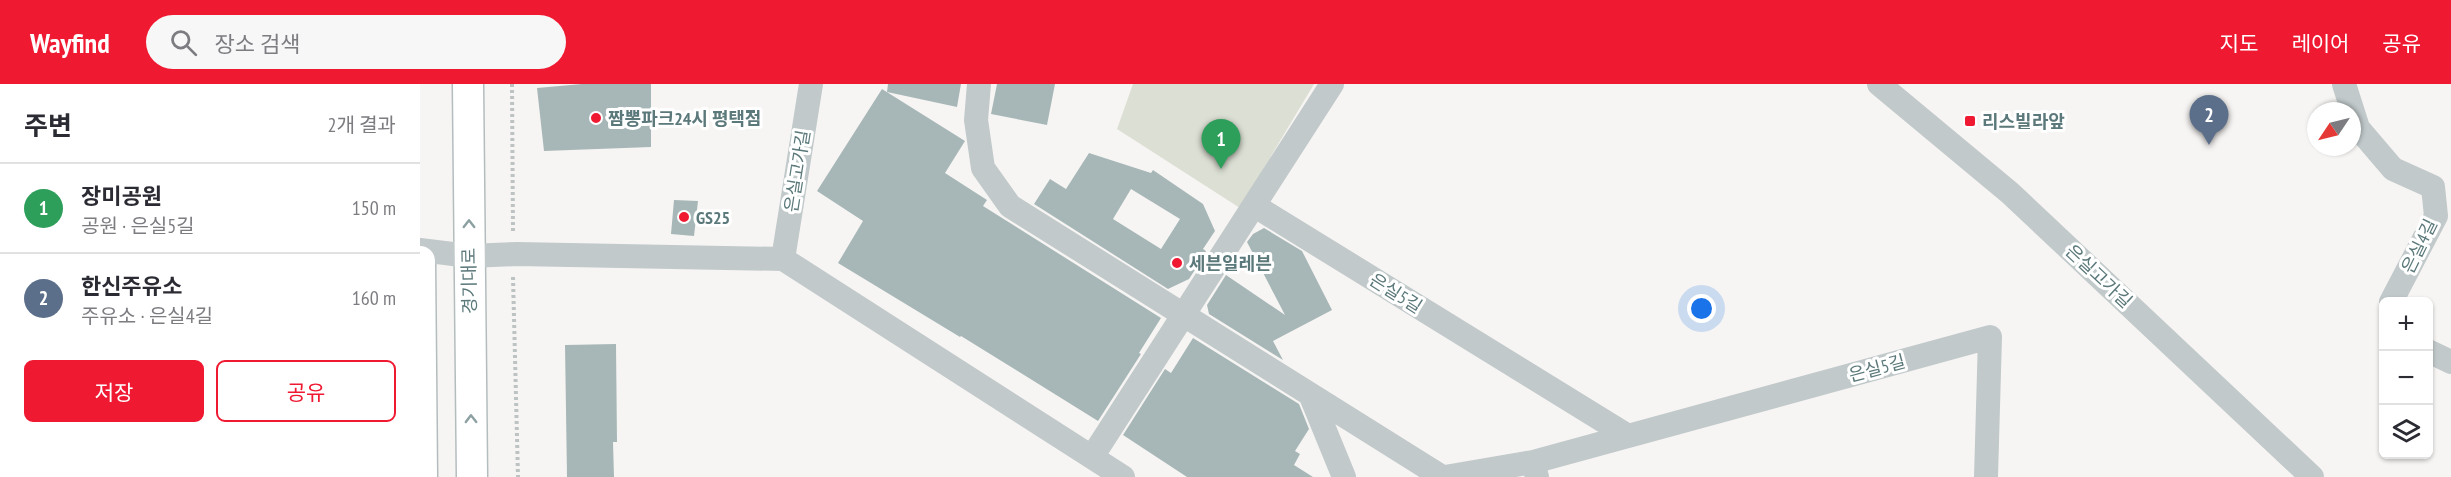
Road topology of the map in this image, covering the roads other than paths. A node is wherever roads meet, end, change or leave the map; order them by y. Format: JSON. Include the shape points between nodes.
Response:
{"nodes":[{"id":1,"x":468,"y":84,"type":"edge"},
{"id":2,"x":811,"y":84,"type":"edge"},
{"id":3,"x":979,"y":84,"type":"edge"},
{"id":4,"x":1332,"y":84,"type":"edge"},
{"id":5,"x":2344,"y":84,"type":"edge"},
{"id":6,"x":1892,"y":88,"type":"edge"},
{"id":7,"x":1255,"y":206,"type":"junction"},
{"id":8,"x":420,"y":250,"type":"edge"},
{"id":9,"x":469,"y":256,"type":"junction"},
{"id":10,"x":783,"y":259,"type":"junction"},
{"id":11,"x":420,"y":261,"type":"edge"},
{"id":12,"x":2394,"y":297,"type":"edge"},
{"id":13,"x":1185,"y":314,"type":"junction"},
{"id":14,"x":2433,"y":353,"type":"edge"},
{"id":15,"x":2451,"y":362,"type":"edge"},
{"id":16,"x":1310,"y":393,"type":"junction"},
{"id":17,"x":1628,"y":436,"type":"junction"},
{"id":18,"x":1092,"y":457,"type":"junction"},
{"id":19,"x":1535,"y":470,"type":"edge"},
{"id":20,"x":422,"y":477,"type":"edge"},
{"id":21,"x":472,"y":477,"type":"edge"},
{"id":22,"x":1123,"y":477,"type":"edge"},
{"id":23,"x":1344,"y":477,"type":"edge"},
{"id":24,"x":1443,"y":477,"type":"edge"},
{"id":25,"x":1986,"y":477,"type":"edge"},
{"id":26,"x":2312,"y":477,"type":"edge"}],
"edges":[{"from":9,"to":1,"type":"main road","name":"경기대로","one_way":true},
{"from":2,"to":10,"type":"street","name":"은실고가길"},
{"from":3,"to":13,"type":"street","name":"은실5길","via":[[976,120],[983,168],[1010,206]]},
{"from":4,"to":7,"type":"street"},
{"from":5,"to":12,"type":"street","name":"은실4길","via":[[2358,128],[2393,168],[2433,186],[2436,216]]},
{"from":6,"to":26,"type":"street","name":"은실고가길","via":[[2010,193]]},
{"from":7,"to":13,"type":"street"},
{"from":7,"to":17,"type":"street","name":"은실5길"},
{"from":8,"to":9,"type":"street"},
{"from":9,"to":10,"type":"street"},
{"from":21,"to":9,"type":"main road","name":"경기대로","one_way":true},
{"from":10,"to":18,"type":"street"},
{"from":11,"to":20,"type":"main road"},
{"from":13,"to":16,"type":"street","name":"은실5길"},
{"from":13,"to":18,"type":"street"},
{"from":14,"to":15,"type":"street"},
{"from":16,"to":23,"type":"street"},
{"from":16,"to":24,"type":"street","name":"은실5길"},
{"from":17,"to":19,"type":"street","name":"은실5길"},
{"from":17,"to":25,"type":"street","name":"은실5길","via":[[1990,337]]},
{"from":18,"to":22,"type":"street"},
{"from":19,"to":24,"type":"street","name":"은실5길"}]}
